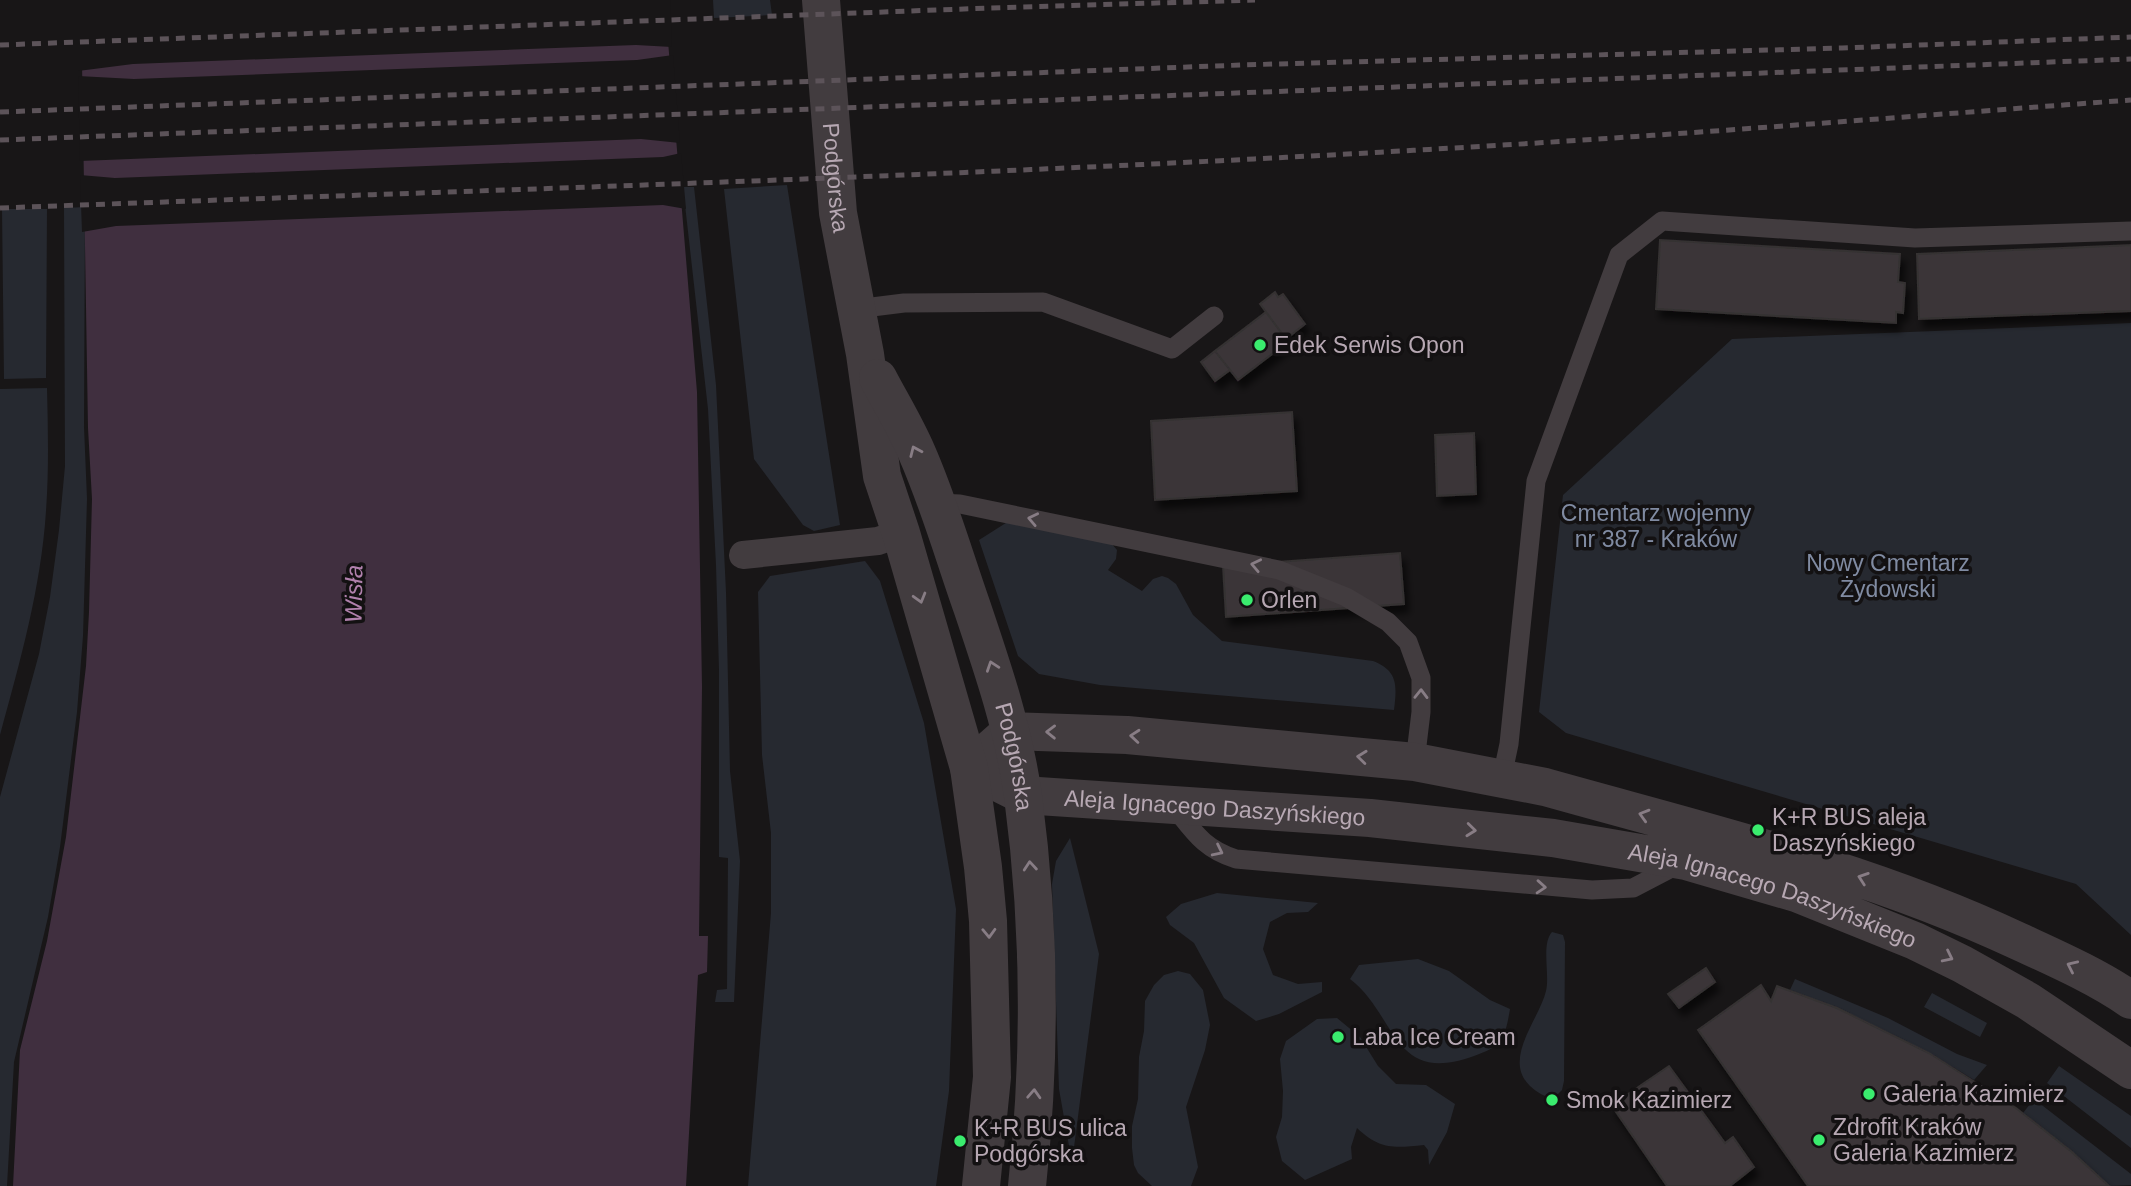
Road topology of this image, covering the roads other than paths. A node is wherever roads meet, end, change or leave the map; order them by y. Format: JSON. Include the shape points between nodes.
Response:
{"nodes":[{"id":1,"x":821,"y":0,"type":"edge"},
{"id":2,"x":2131,"y":231,"type":"edge"},
{"id":3,"x":856,"y":309,"type":"junction"},
{"id":4,"x":1213,"y":316,"type":"dead end"},
{"id":5,"x":865,"y":354,"type":"junction"},
{"id":6,"x":936,"y":503,"type":"junction"},
{"id":7,"x":901,"y":533,"type":"junction"},
{"id":8,"x":743,"y":555,"type":"dead end"},
{"id":9,"x":1011,"y":731,"type":"junction"},
{"id":10,"x":1415,"y":762,"type":"junction"},
{"id":11,"x":969,"y":768,"type":"junction"},
{"id":12,"x":1502,"y":777,"type":"junction"},
{"id":13,"x":1023,"y":795,"type":"junction"},
{"id":14,"x":1171,"y":803,"type":"junction"},
{"id":15,"x":1686,"y":861,"type":"junction"},
{"id":16,"x":2131,"y":1000,"type":"edge"},
{"id":17,"x":2128,"y":1070,"type":"edge"},
{"id":18,"x":981,"y":1186,"type":"edge"},
{"id":19,"x":1027,"y":1186,"type":"edge"}],
"edges":[{"from":1,"to":3,"type":"street","name":"Podgórska","via":[[838,213]]},
{"from":2,"to":12,"type":"lane","via":[[1915,238],[1662,220],[1619,255],[1536,481]]},
{"from":3,"to":4,"type":"lane","via":[[904,303],[1043,302],[1172,349]]},
{"from":3,"to":5,"type":"street","name":"Podgórska"},
{"from":6,"to":5,"type":"street","name":"Podgórska","one_way":true,"via":[[917,452]]},
{"from":5,"to":7,"type":"street","name":"Podgórska","via":[[883,476]]},
{"from":9,"to":6,"type":"street","name":"Podgórska","one_way":true},
{"from":10,"to":6,"type":"lane","one_way":true,"via":[[1421,678],[1408,642],[1388,622],[1346,597],[1279,570],[961,504]]},
{"from":7,"to":8,"type":"street","via":[[878,541]]},
{"from":7,"to":11,"type":"street","name":"Podgórska","one_way":true},
{"from":10,"to":9,"type":"street","name":"Aleja Ignacego Daszyńskiego","one_way":true,"via":[[1128,735]]},
{"from":9,"to":11,"type":"street"},
{"from":9,"to":13,"type":"street","name":"Podgórska"},
{"from":10,"to":12,"type":"street","name":"Aleja Ignacego Daszyńskiego"},
{"from":11,"to":13,"type":"street","name":"Aleja Ignacego Daszyńskiego"},
{"from":11,"to":18,"type":"street","name":"Podgórska","one_way":true,"via":[[983,867],[990,972],[992,1077]]},
{"from":16,"to":12,"type":"street","name":"Aleja Ignacego Daszyńskiego","one_way":true,"via":[[2089,974],[1971,919],[1864,878]]},
{"from":13,"to":14,"type":"street","name":"Aleja Ignacego Daszyńskiego"},
{"from":19,"to":13,"type":"street","name":"Podgórska","one_way":true,"via":[[1037,1045]]},
{"from":14,"to":15,"type":"street","name":"Aleja Ignacego Daszyńskiego","one_way":true,"via":[[1553,838]]},
{"from":14,"to":15,"type":"lane","one_way":true,"via":[[1204,843],[1236,859],[1592,890],[1633,888]]},
{"from":15,"to":17,"type":"street","name":"Aleja Ignacego Daszyńskiego","one_way":true,"via":[[1796,893],[1915,941],[2071,1027]]}]}
